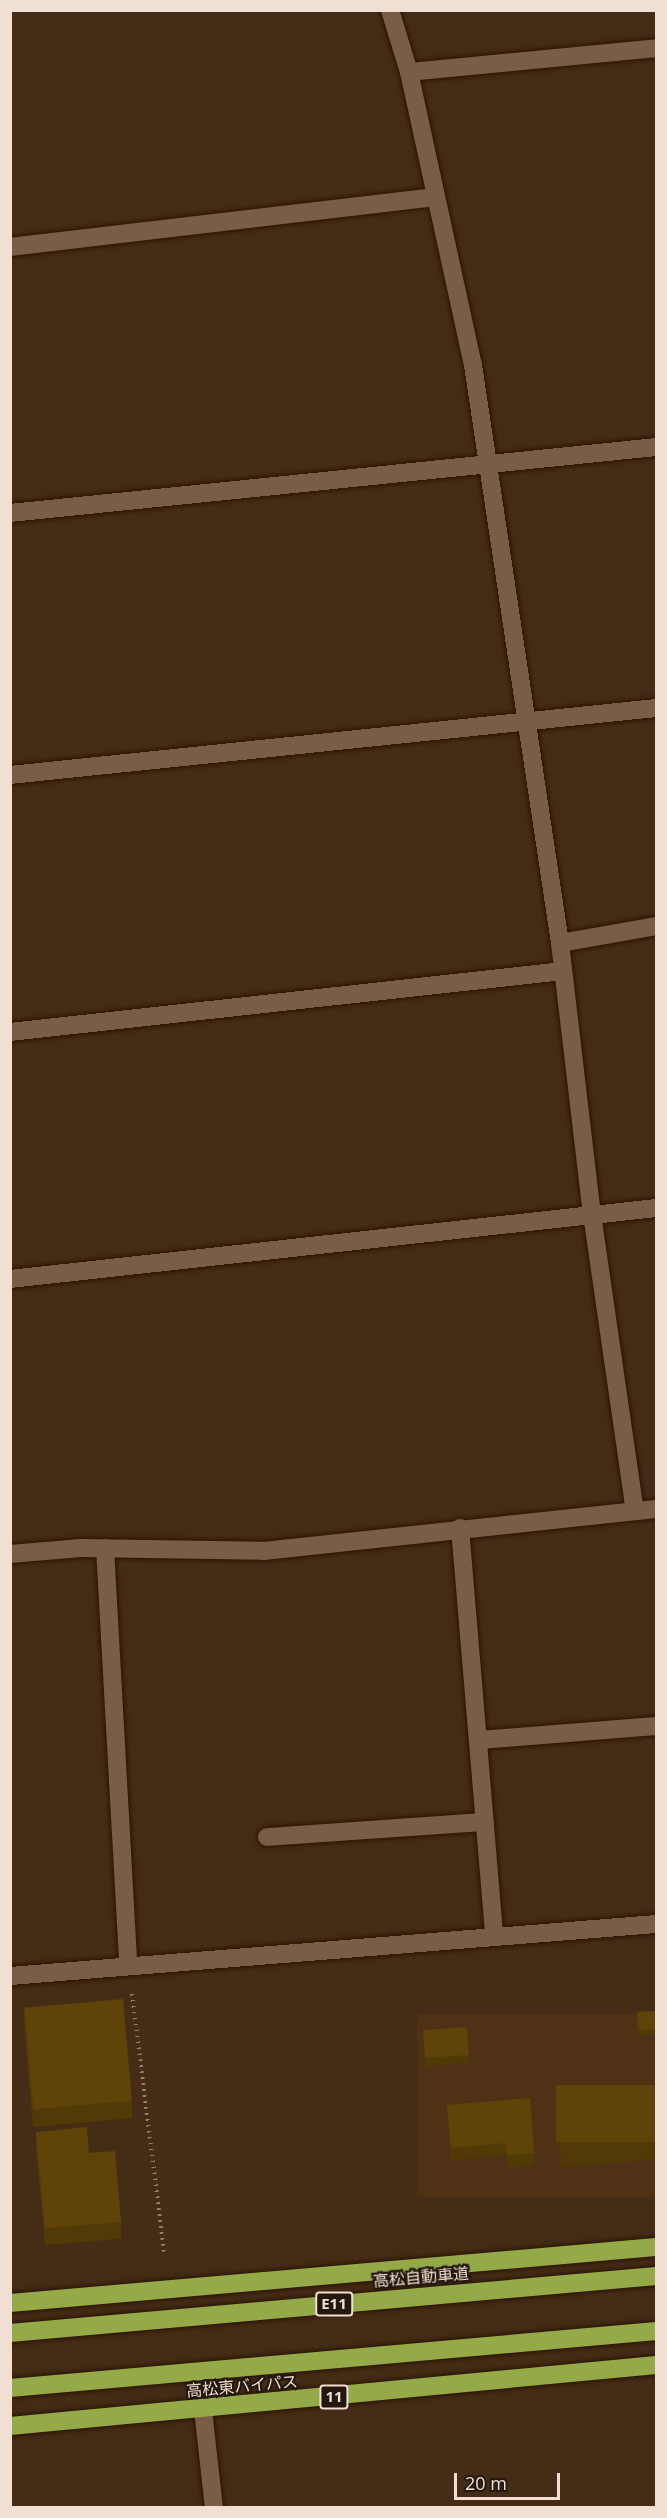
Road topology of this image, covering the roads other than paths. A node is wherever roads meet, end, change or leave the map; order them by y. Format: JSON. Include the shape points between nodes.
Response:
{"nodes":[{"id":1,"x":390,"y":10,"type":"edge"},
{"id":2,"x":657,"y":48,"type":"edge"},
{"id":3,"x":409,"y":72,"type":"junction"},
{"id":4,"x":435,"y":197,"type":"junction"},
{"id":5,"x":10,"y":247,"type":"edge"},
{"id":6,"x":657,"y":447,"type":"edge"},
{"id":7,"x":487,"y":462,"type":"junction"},
{"id":8,"x":10,"y":513,"type":"edge"},
{"id":9,"x":657,"y":708,"type":"edge"},
{"id":10,"x":525,"y":720,"type":"junction"},
{"id":11,"x":10,"y":775,"type":"edge"},
{"id":12,"x":657,"y":926,"type":"edge"},
{"id":13,"x":560,"y":943,"type":"junction"},
{"id":14,"x":563,"y":971,"type":"junction"},
{"id":15,"x":10,"y":1032,"type":"edge"},
{"id":16,"x":657,"y":1208,"type":"edge"},
{"id":17,"x":592,"y":1214,"type":"junction"},
{"id":18,"x":10,"y":1279,"type":"edge"},
{"id":19,"x":657,"y":1509,"type":"edge"},
{"id":20,"x":635,"y":1510,"type":"junction"},
{"id":21,"x":460,"y":1528,"type":"junction"},
{"id":22,"x":105,"y":1548,"type":"junction"},
{"id":23,"x":10,"y":1554,"type":"edge"},
{"id":24,"x":657,"y":1726,"type":"edge"},
{"id":25,"x":479,"y":1740,"type":"junction"},
{"id":26,"x":484,"y":1822,"type":"junction"},
{"id":27,"x":267,"y":1837,"type":"dead end"},
{"id":28,"x":657,"y":1924,"type":"edge"},
{"id":29,"x":494,"y":1936,"type":"junction"},
{"id":30,"x":128,"y":1964,"type":"junction"},
{"id":31,"x":10,"y":1976,"type":"edge"},
{"id":32,"x":657,"y":2247,"type":"edge"},
{"id":33,"x":657,"y":2276,"type":"edge"},
{"id":34,"x":10,"y":2303,"type":"edge"},
{"id":35,"x":657,"y":2331,"type":"edge"},
{"id":36,"x":10,"y":2333,"type":"edge"},
{"id":37,"x":657,"y":2365,"type":"edge"},
{"id":38,"x":10,"y":2388,"type":"edge"},
{"id":39,"x":203,"y":2410,"type":"junction"},
{"id":40,"x":10,"y":2426,"type":"edge"},
{"id":41,"x":214,"y":2508,"type":"edge"}],
"edges":[{"from":1,"to":3,"type":"street"},
{"from":2,"to":3,"type":"street"},
{"from":3,"to":4,"type":"street"},
{"from":4,"to":5,"type":"street"},
{"from":4,"to":7,"type":"street","via":[[472,365]]},
{"from":6,"to":7,"type":"street"},
{"from":7,"to":8,"type":"street"},
{"from":7,"to":10,"type":"street"},
{"from":9,"to":10,"type":"street"},
{"from":10,"to":11,"type":"street"},
{"from":10,"to":13,"type":"street"},
{"from":12,"to":13,"type":"street"},
{"from":13,"to":14,"type":"street"},
{"from":14,"to":15,"type":"street"},
{"from":14,"to":17,"type":"street"},
{"from":16,"to":17,"type":"street"},
{"from":17,"to":18,"type":"street"},
{"from":17,"to":20,"type":"street"},
{"from":19,"to":20,"type":"street"},
{"from":20,"to":21,"type":"street"},
{"from":21,"to":22,"type":"street","via":[[263,1551]]},
{"from":21,"to":25,"type":"street"},
{"from":22,"to":23,"type":"street"},
{"from":22,"to":30,"type":"street"},
{"from":24,"to":25,"type":"street"},
{"from":25,"to":26,"type":"street"},
{"from":26,"to":27,"type":"street"},
{"from":26,"to":29,"type":"street"},
{"from":28,"to":29,"type":"street"},
{"from":29,"to":30,"type":"street"},
{"from":30,"to":31,"type":"street"},
{"from":32,"to":34,"type":"highway"},
{"from":33,"to":36,"type":"highway","name":"高松自動車道","number":"E11"},
{"from":35,"to":38,"type":"highway"},
{"from":37,"to":39,"type":"highway","name":"高松東バイパス","number":"11"},
{"from":39,"to":40,"type":"highway","name":"高松東バイパス","number":"11"},
{"from":39,"to":41,"type":"street"}]}
